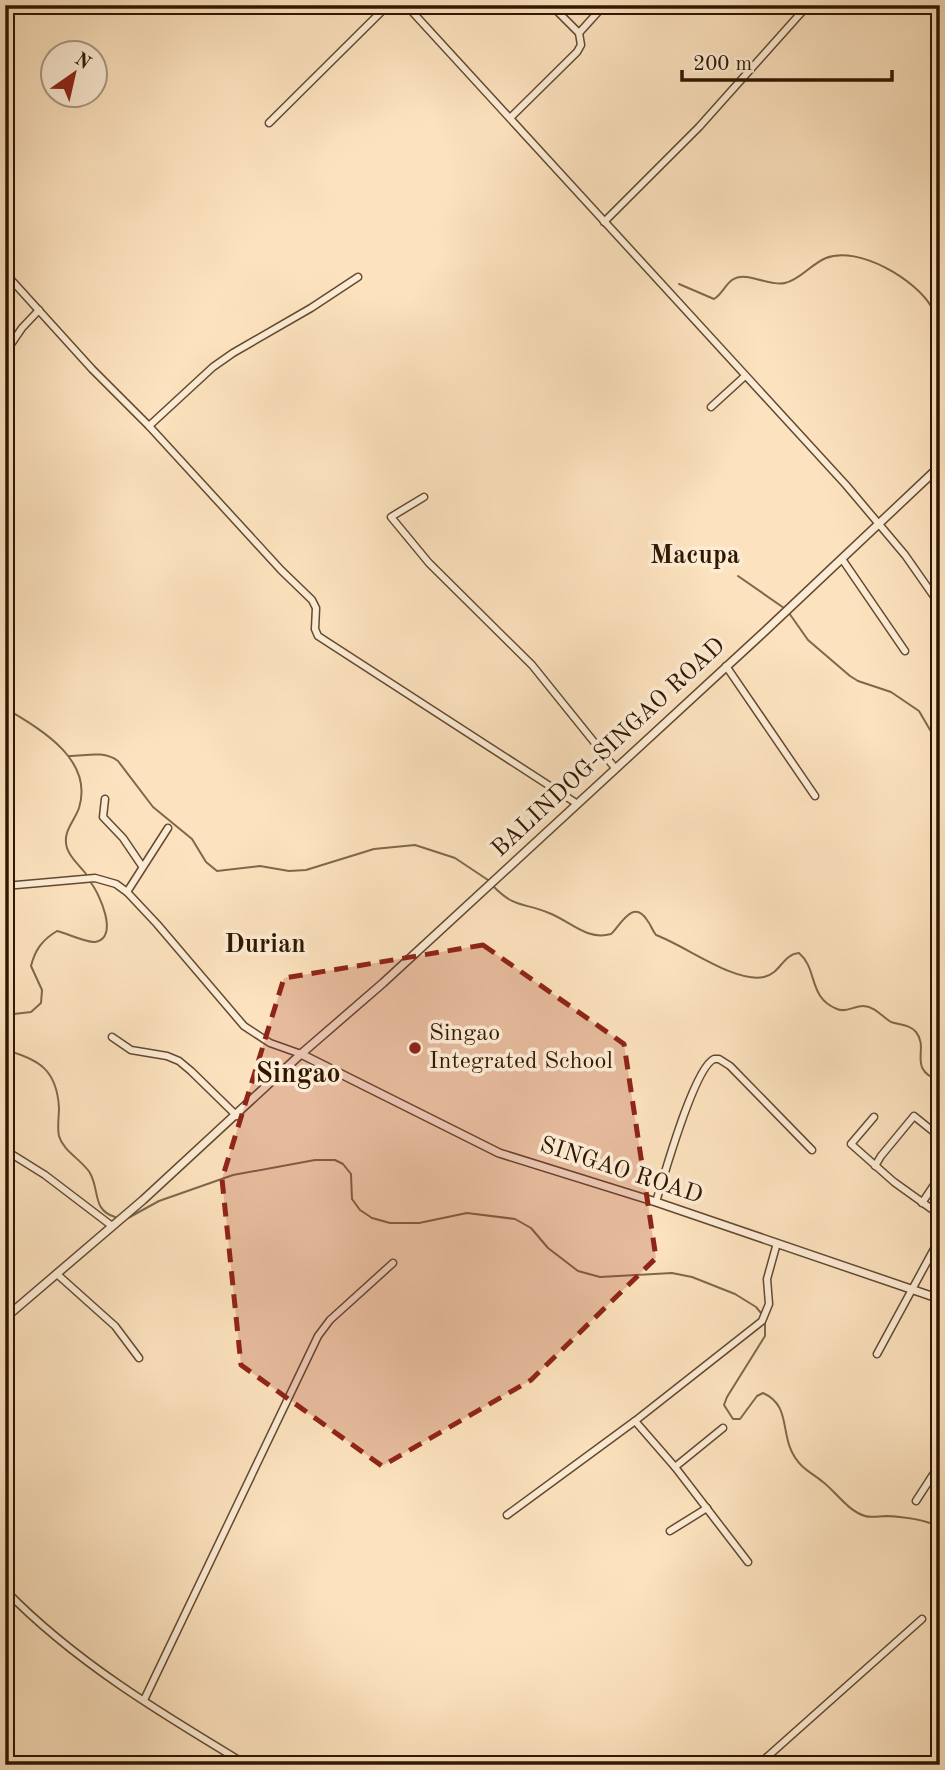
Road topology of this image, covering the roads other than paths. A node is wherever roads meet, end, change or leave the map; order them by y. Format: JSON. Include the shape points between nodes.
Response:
{"nodes":[{"id":1,"x":388,"y":5,"type":"edge"},
{"id":2,"x":406,"y":5,"type":"edge"},
{"id":3,"x":551,"y":5,"type":"edge"},
{"id":4,"x":808,"y":5,"type":"edge"},
{"id":5,"x":598,"y":12,"type":"dead end"},
{"id":6,"x":579,"y":33,"type":"junction"},
{"id":7,"x":510,"y":118,"type":"junction"},
{"id":8,"x":269,"y":123,"type":"dead end"},
{"id":9,"x":604,"y":222,"type":"junction"},
{"id":10,"x":5,"y":273,"type":"edge"},
{"id":11,"x":358,"y":277,"type":"dead end"},
{"id":12,"x":39,"y":310,"type":"junction"},
{"id":13,"x":5,"y":353,"type":"edge"},
{"id":14,"x":745,"y":376,"type":"junction"},
{"id":15,"x":711,"y":407,"type":"dead end"},
{"id":16,"x":149,"y":426,"type":"junction"},
{"id":17,"x":940,"y":466,"type":"edge"},
{"id":18,"x":424,"y":497,"type":"dead end"},
{"id":19,"x":879,"y":524,"type":"junction"},
{"id":20,"x":842,"y":559,"type":"junction"},
{"id":21,"x":940,"y":605,"type":"edge"},
{"id":22,"x":905,"y":652,"type":"dead end"},
{"id":23,"x":726,"y":666,"type":"junction"},
{"id":24,"x":615,"y":768,"type":"junction"},
{"id":25,"x":815,"y":796,"type":"dead end"},
{"id":26,"x":105,"y":799,"type":"dead end"},
{"id":27,"x":576,"y":803,"type":"junction"},
{"id":28,"x":168,"y":828,"type":"dead end"},
{"id":29,"x":142,"y":866,"type":"junction"},
{"id":30,"x":5,"y":886,"type":"edge"},
{"id":31,"x":127,"y":892,"type":"junction"},
{"id":32,"x":112,"y":1037,"type":"dead end"},
{"id":33,"x":301,"y":1054,"type":"junction"},
{"id":34,"x":237,"y":1116,"type":"junction"},
{"id":35,"x":874,"y":1117,"type":"dead end"},
{"id":36,"x":940,"y":1137,"type":"edge"},
{"id":37,"x":5,"y":1150,"type":"edge"},
{"id":38,"x":812,"y":1150,"type":"dead end"},
{"id":39,"x":875,"y":1166,"type":"junction"},
{"id":40,"x":940,"y":1176,"type":"edge"},
{"id":41,"x":656,"y":1202,"type":"junction"},
{"id":42,"x":922,"y":1203,"type":"junction"},
{"id":43,"x":940,"y":1215,"type":"edge"},
{"id":44,"x":112,"y":1226,"type":"junction"},
{"id":45,"x":940,"y":1238,"type":"edge"},
{"id":46,"x":777,"y":1243,"type":"junction"},
{"id":47,"x":393,"y":1263,"type":"dead end"},
{"id":48,"x":58,"y":1275,"type":"junction"},
{"id":49,"x":911,"y":1289,"type":"junction"},
{"id":50,"x":940,"y":1299,"type":"edge"},
{"id":51,"x":5,"y":1318,"type":"edge"},
{"id":52,"x":877,"y":1354,"type":"dead end"},
{"id":53,"x":139,"y":1357,"type":"dead end"},
{"id":54,"x":635,"y":1421,"type":"junction"},
{"id":55,"x":723,"y":1428,"type":"dead end"},
{"id":56,"x":940,"y":1464,"type":"edge"},
{"id":57,"x":675,"y":1467,"type":"junction"},
{"id":58,"x":916,"y":1501,"type":"dead end"},
{"id":59,"x":707,"y":1508,"type":"junction"},
{"id":60,"x":507,"y":1515,"type":"dead end"},
{"id":61,"x":670,"y":1531,"type":"dead end"},
{"id":62,"x":747,"y":1562,"type":"dead end"},
{"id":63,"x":5,"y":1590,"type":"edge"},
{"id":64,"x":922,"y":1619,"type":"dead end"},
{"id":65,"x":144,"y":1700,"type":"junction"},
{"id":66,"x":247,"y":1765,"type":"edge"},
{"id":67,"x":758,"y":1765,"type":"edge"}],
"edges":[{"from":1,"to":8,"type":"street"},
{"from":2,"to":7,"type":"street"},
{"from":3,"to":6,"type":"street"},
{"from":4,"to":9,"type":"street","via":[[699,127]]},
{"from":5,"to":6,"type":"street"},
{"from":6,"to":7,"type":"street","via":[[582,41],[577,52]]},
{"from":7,"to":9,"type":"street"},
{"from":9,"to":14,"type":"street"},
{"from":10,"to":12,"type":"street"},
{"from":11,"to":16,"type":"street","via":[[213,367]]},
{"from":12,"to":13,"type":"street"},
{"from":12,"to":16,"type":"street"},
{"from":14,"to":15,"type":"street"},
{"from":14,"to":19,"type":"street"},
{"from":16,"to":27,"type":"street","via":[[312,600],[318,636]]},
{"from":17,"to":19,"type":"street","name":"BALINDOG-SINGAO ROAD"},
{"from":18,"to":24,"type":"street","via":[[391,517],[429,563],[508,638]]},
{"from":19,"to":20,"type":"street","name":"BALINDOG-SINGAO ROAD"},
{"from":19,"to":21,"type":"street"},
{"from":20,"to":22,"type":"street"},
{"from":20,"to":23,"type":"street","name":"BALINDOG-SINGAO ROAD"},
{"from":23,"to":24,"type":"street","name":"BALINDOG-SINGAO ROAD"},
{"from":23,"to":25,"type":"street"},
{"from":24,"to":27,"type":"street","name":"BALINDOG-SINGAO ROAD"},
{"from":26,"to":29,"type":"street","via":[[103,817]]},
{"from":27,"to":33,"type":"street","name":"BALINDOG-SINGAO ROAD"},
{"from":28,"to":29,"type":"street"},
{"from":29,"to":31,"type":"street"},
{"from":30,"to":31,"type":"street","via":[[95,878]]},
{"from":31,"to":33,"type":"street","via":[[244,1026],[270,1043]]},
{"from":32,"to":34,"type":"street","via":[[131,1051],[179,1061]]},
{"from":33,"to":34,"type":"street","name":"BALINDOG-SINGAO ROAD"},
{"from":33,"to":41,"type":"street","name":"SINGAO ROAD","via":[[479,1144]]},
{"from":34,"to":44,"type":"street","name":"BALINDOG-SINGAO ROAD"},
{"from":35,"to":39,"type":"street","via":[[851,1144]]},
{"from":36,"to":39,"type":"street","via":[[914,1116]]},
{"from":37,"to":44,"type":"street"},
{"from":38,"to":41,"type":"street","via":[[730,1066],[714,1059],[706,1065],[693,1092]]},
{"from":39,"to":42,"type":"street"},
{"from":40,"to":42,"type":"street"},
{"from":41,"to":46,"type":"street","name":"SINGAO ROAD"},
{"from":42,"to":43,"type":"street"},
{"from":44,"to":48,"type":"street","name":"BALINDOG-SINGAO ROAD"},
{"from":45,"to":49,"type":"street"},
{"from":46,"to":49,"type":"street","name":"SINGAO ROAD"},
{"from":46,"to":54,"type":"street","via":[[767,1279],[769,1304],[762,1321]]},
{"from":47,"to":65,"type":"street","via":[[318,1336]]},
{"from":48,"to":51,"type":"street","name":"BALINDOG-SINGAO ROAD"},
{"from":48,"to":53,"type":"street","via":[[115,1326]]},
{"from":49,"to":50,"type":"street","name":"SINGAO ROAD"},
{"from":49,"to":52,"type":"street"},
{"from":54,"to":57,"type":"street"},
{"from":54,"to":60,"type":"street"},
{"from":55,"to":57,"type":"street"},
{"from":56,"to":58,"type":"street"},
{"from":57,"to":59,"type":"street"},
{"from":59,"to":61,"type":"street"},
{"from":59,"to":62,"type":"street"},
{"from":63,"to":65,"type":"street","via":[[56,1639]]},
{"from":64,"to":67,"type":"street"},
{"from":65,"to":66,"type":"street"}]}
